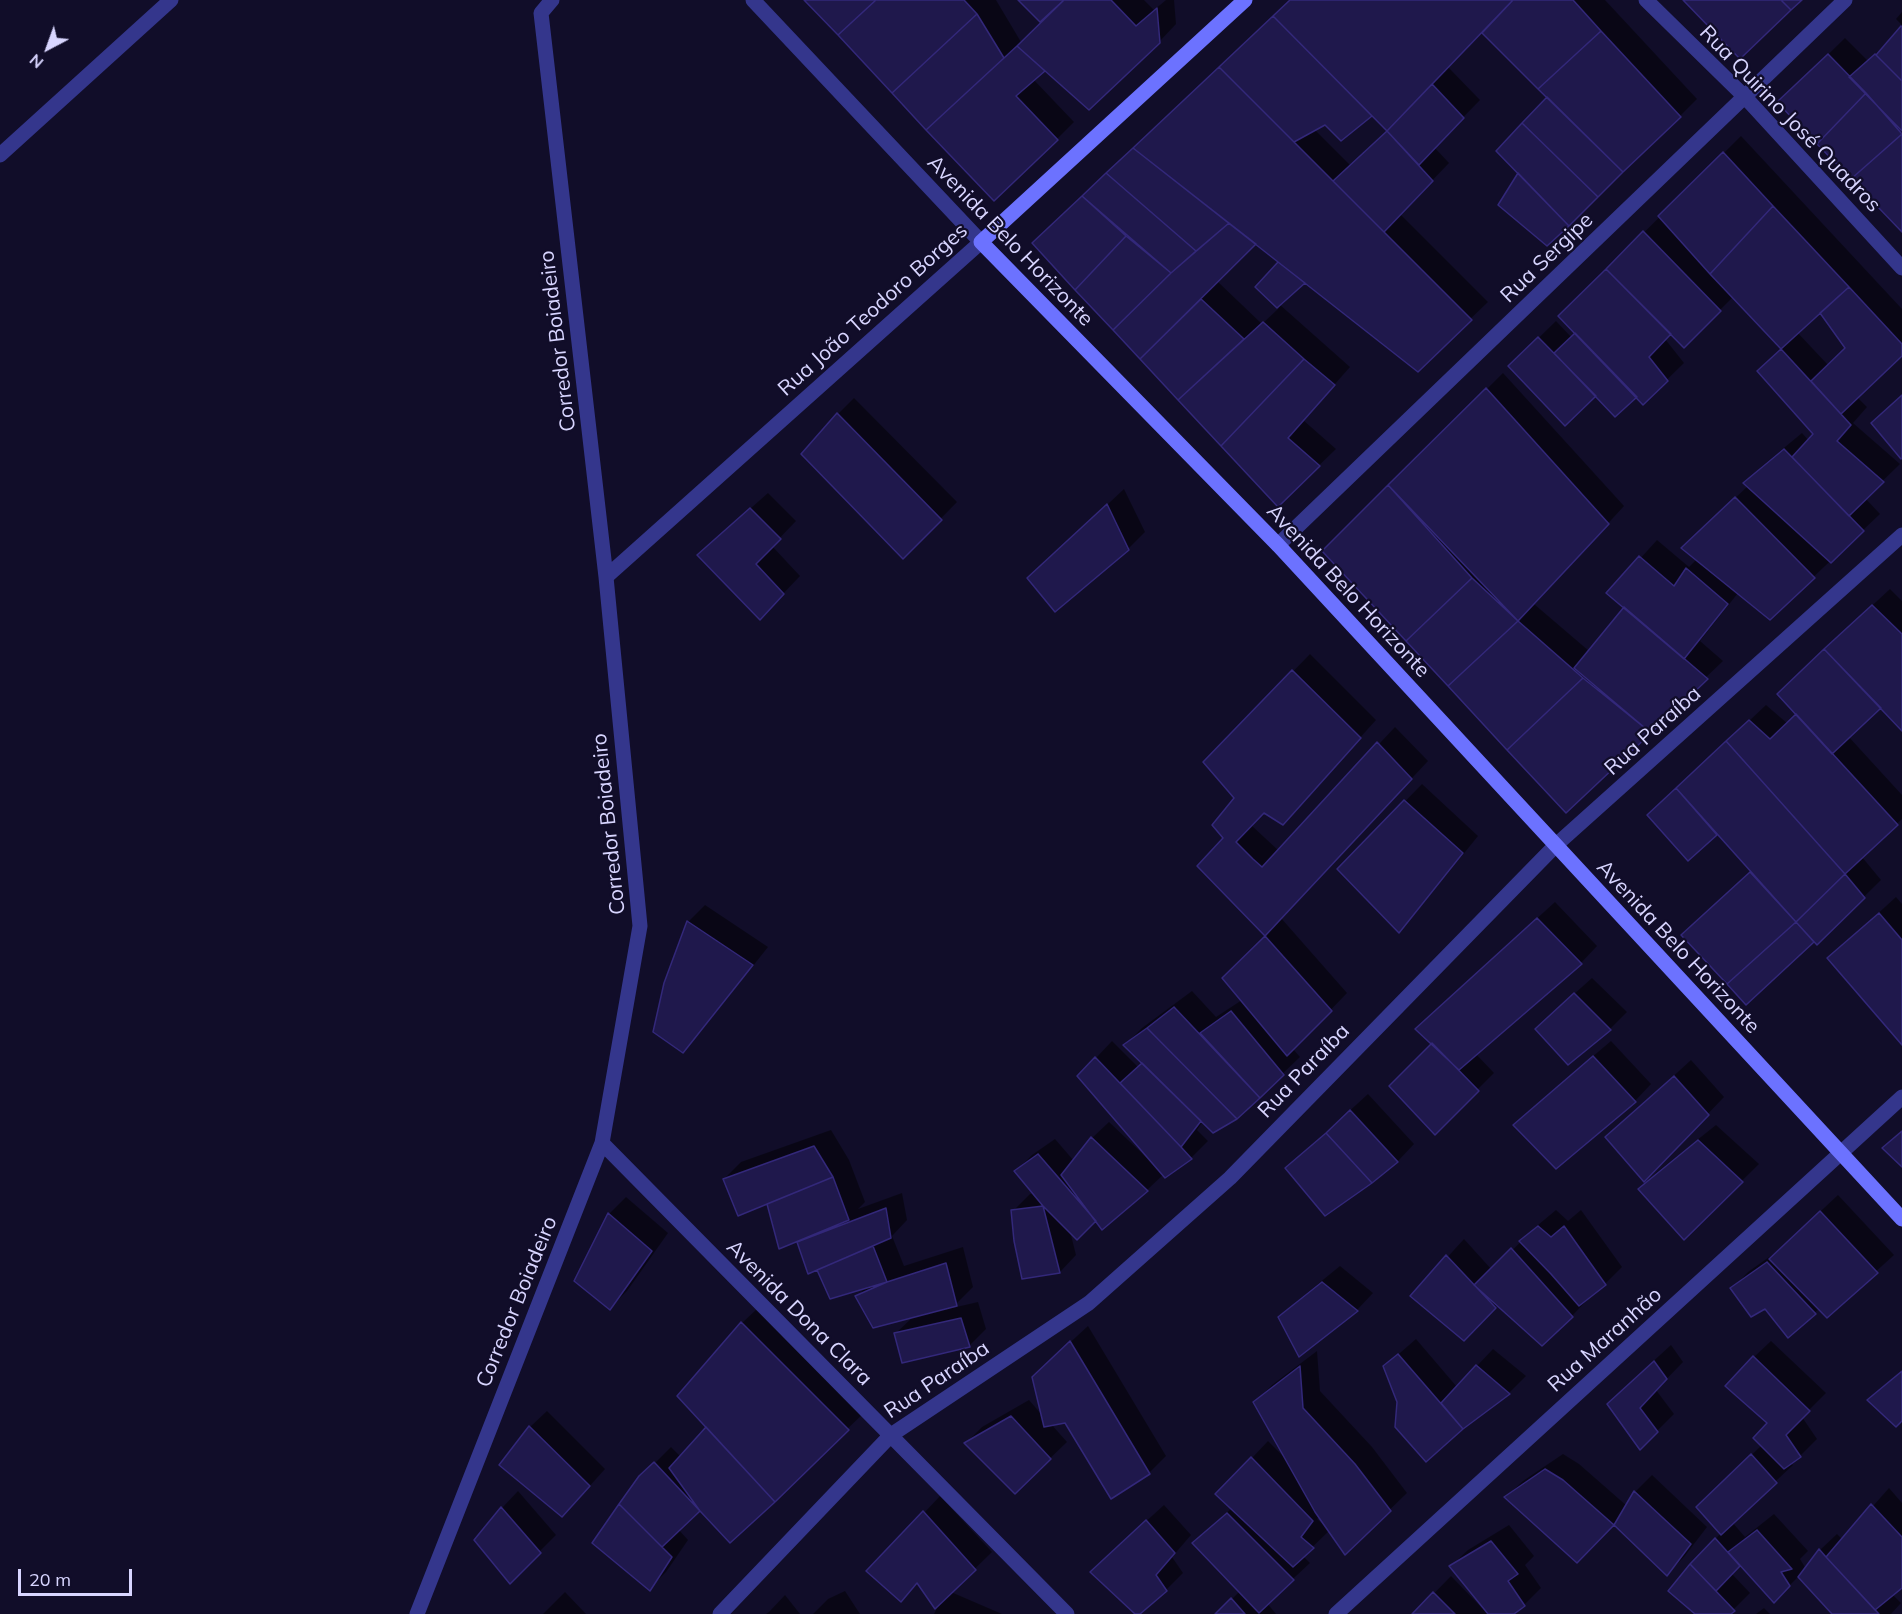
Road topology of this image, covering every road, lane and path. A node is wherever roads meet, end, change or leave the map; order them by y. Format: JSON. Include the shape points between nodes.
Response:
{"nodes":[{"id":1,"x":171,"y":0,"type":"edge"},
{"id":2,"x":552,"y":0,"type":"edge"},
{"id":3,"x":753,"y":0,"type":"edge"},
{"id":4,"x":1245,"y":0,"type":"edge"},
{"id":5,"x":1646,"y":0,"type":"edge"},
{"id":6,"x":1845,"y":0,"type":"edge"},
{"id":7,"x":1745,"y":97,"type":"junction"},
{"id":8,"x":0,"y":155,"type":"edge"},
{"id":9,"x":981,"y":242,"type":"junction"},
{"id":10,"x":1902,"y":268,"type":"edge"},
{"id":11,"x":1902,"y":535,"type":"edge"},
{"id":12,"x":1278,"y":545,"type":"junction"},
{"id":13,"x":606,"y":577,"type":"junction"},
{"id":14,"x":1556,"y":846,"type":"junction"},
{"id":15,"x":1902,"y":1097,"type":"edge"},
{"id":16,"x":602,"y":1143,"type":"junction"},
{"id":17,"x":1841,"y":1153,"type":"junction"},
{"id":18,"x":1902,"y":1219,"type":"edge"},
{"id":19,"x":891,"y":1435,"type":"junction"},
{"id":20,"x":417,"y":1614,"type":"edge"},
{"id":21,"x":720,"y":1614,"type":"edge"},
{"id":22,"x":1067,"y":1614,"type":"edge"},
{"id":23,"x":1336,"y":1614,"type":"edge"}],
"edges":[{"from":1,"to":8,"type":"street"},
{"from":2,"to":13,"type":"street","name":"Corredor Boiadeiro","via":[[541,13]]},
{"from":3,"to":9,"type":"street","name":"Avenida Belo Horizonte"},
{"from":4,"to":9,"type":"street","name":"Rua João Teodoro Borges"},
{"from":5,"to":7,"type":"street","name":"Rua Quirino José Quadros"},
{"from":6,"to":7,"type":"street","name":"Rua Sergipe"},
{"from":7,"to":10,"type":"street","name":"Rua Quirino José Quadros"},
{"from":7,"to":12,"type":"street","name":"Rua Sergipe"},
{"from":9,"to":12,"type":"street","name":"Avenida Belo Horizonte"},
{"from":9,"to":13,"type":"street","name":"Rua João Teodoro Borges"},
{"from":11,"to":14,"type":"street","name":"Rua Paraíba"},
{"from":12,"to":14,"type":"street","name":"Avenida Belo Horizonte"},
{"from":13,"to":16,"type":"street","name":"Corredor Boiadeiro","via":[[640,926]]},
{"from":14,"to":17,"type":"street","name":"Avenida Belo Horizonte"},
{"from":14,"to":19,"type":"street","name":"Rua Paraíba","via":[[1230,1178],[1089,1303]]},
{"from":15,"to":17,"type":"street","name":"Rua Maranhão"},
{"from":16,"to":19,"type":"street","name":"Avenida Dona Clara"},
{"from":16,"to":20,"type":"street","name":"Corredor Boiadeiro"},
{"from":17,"to":18,"type":"street","name":"Avenida Belo Horizonte"},
{"from":17,"to":23,"type":"street","name":"Rua Maranhão"},
{"from":19,"to":21,"type":"street","name":"Rua Paraíba"},
{"from":19,"to":22,"type":"street","name":"Avenida Dona Clara"}]}
